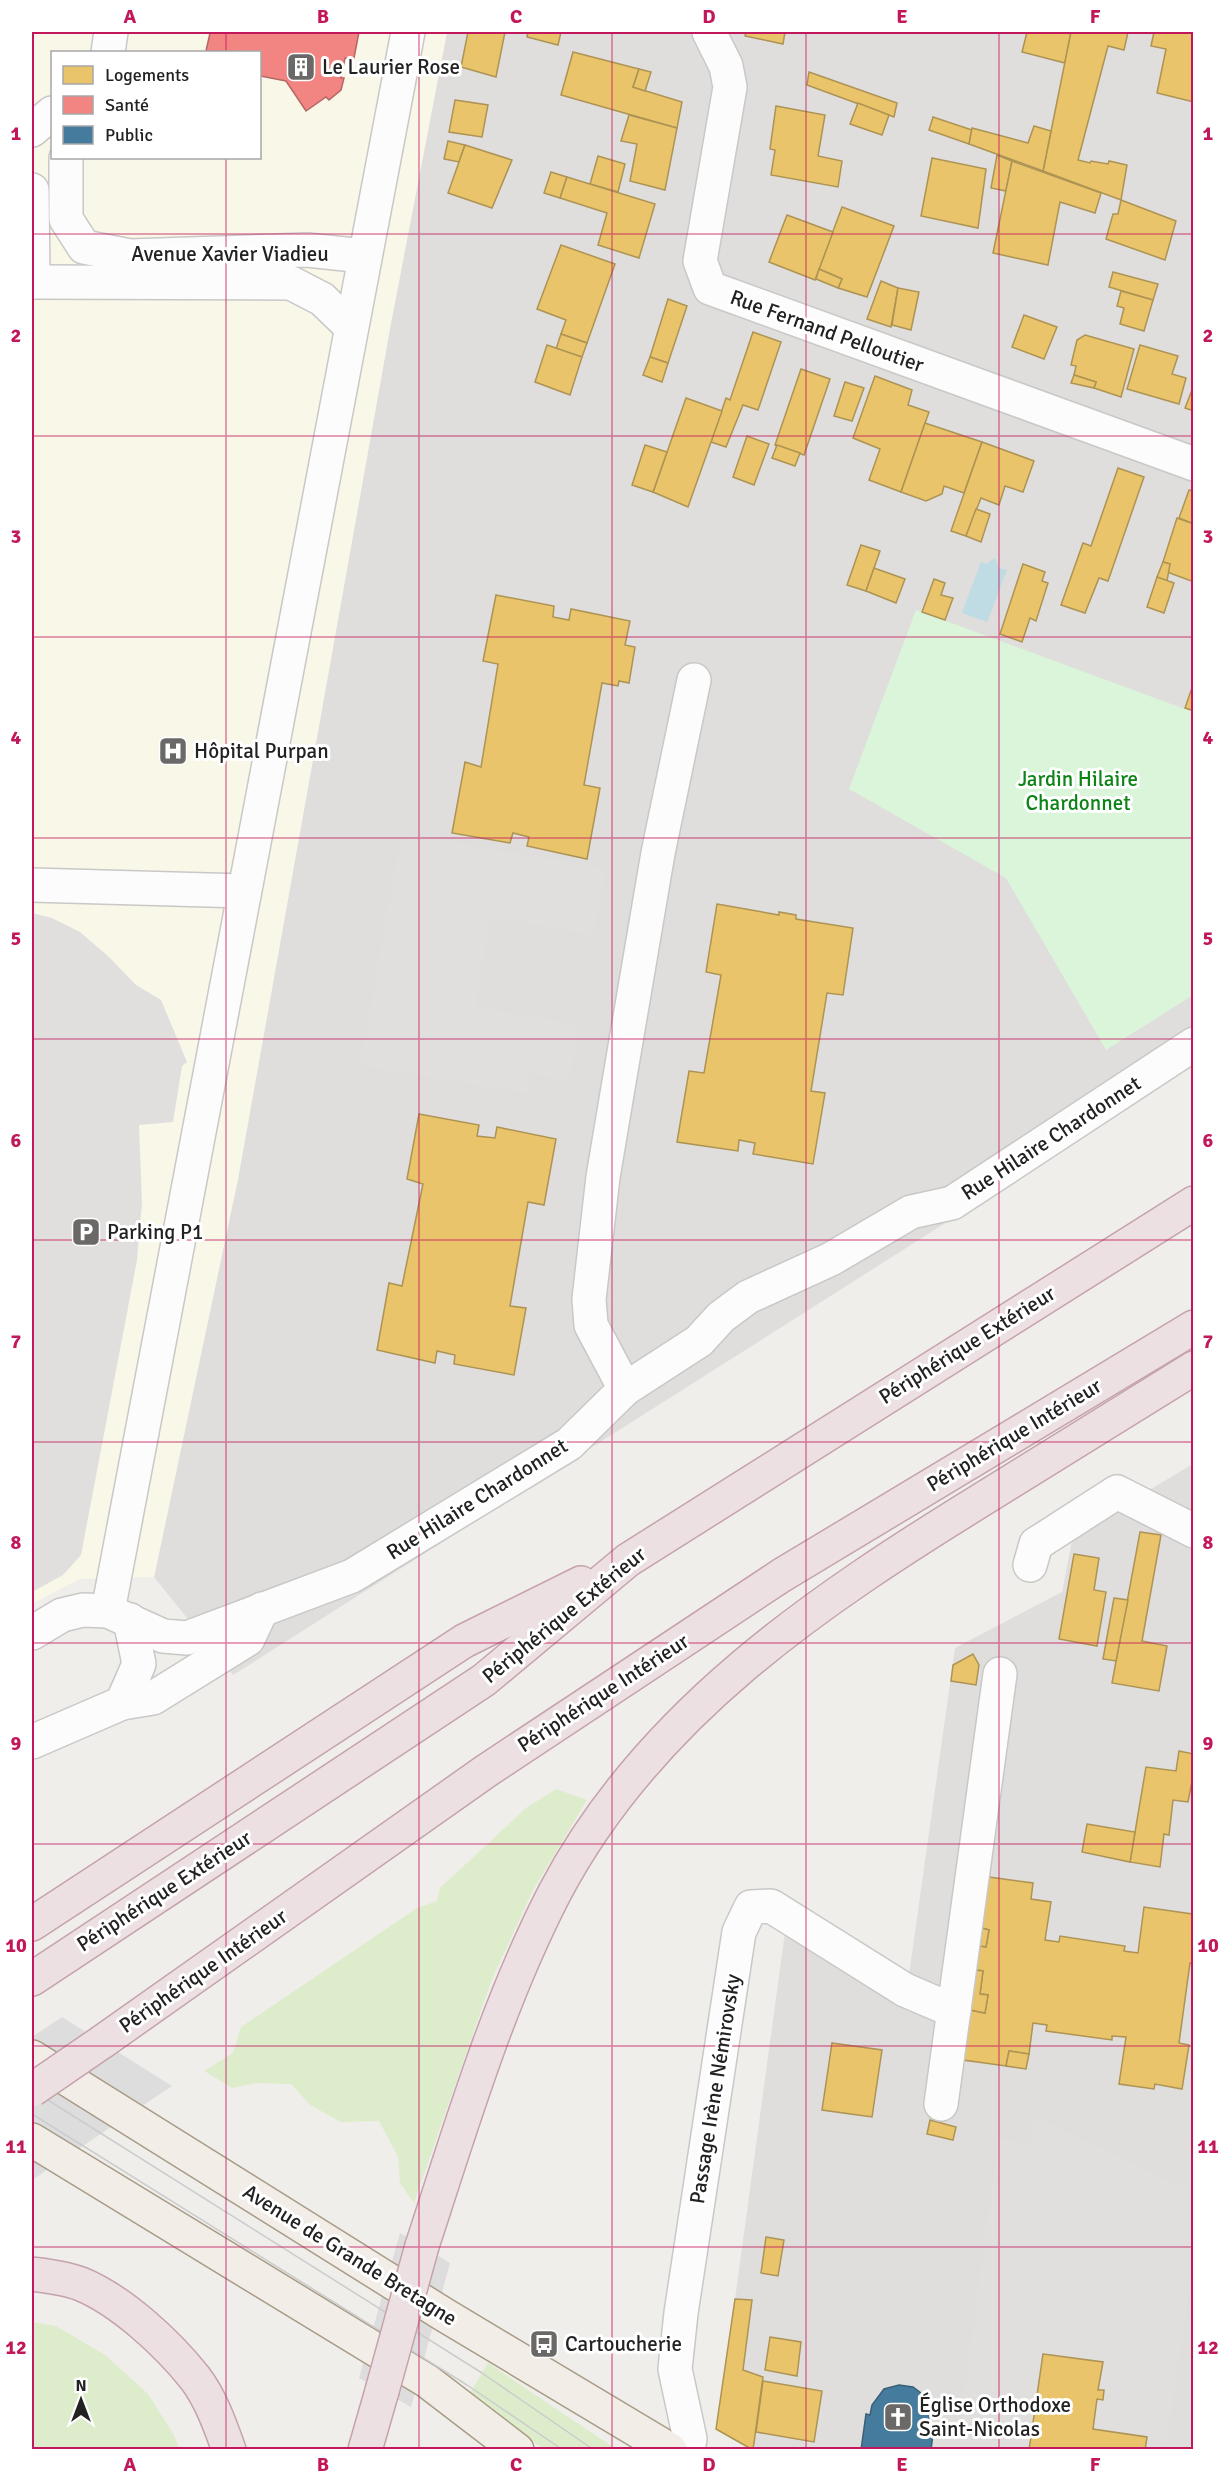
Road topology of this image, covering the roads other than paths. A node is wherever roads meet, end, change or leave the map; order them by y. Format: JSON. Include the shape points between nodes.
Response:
{"nodes":[{"id":1,"x":111,"y":32,"type":"edge"},
{"id":2,"x":408,"y":32,"type":"edge"},
{"id":3,"x":709,"y":32,"type":"edge"},
{"id":4,"x":108,"y":51,"type":"edge"},
{"id":5,"x":51,"y":114,"type":"edge"},
{"id":6,"x":32,"y":130,"type":"edge"},
{"id":7,"x":66,"y":159,"type":"edge"},
{"id":8,"x":32,"y":189,"type":"edge"},
{"id":9,"x":364,"y":256,"type":"junction"},
{"id":10,"x":32,"y":282,"type":"edge"},
{"id":11,"x":351,"y":327,"type":"junction"},
{"id":12,"x":1194,"y":464,"type":"edge"},
{"id":13,"x":694,"y":680,"type":"dead end"},
{"id":14,"x":32,"y":885,"type":"edge"},
{"id":15,"x":244,"y":891,"type":"junction"},
{"id":16,"x":1194,"y":1044,"type":"edge"},
{"id":17,"x":1194,"y":1203,"type":"edge"},
{"id":18,"x":1194,"y":1328,"type":"edge"},
{"id":19,"x":1194,"y":1368,"type":"edge"},
{"id":20,"x":625,"y":1389,"type":"junction"},
{"id":21,"x":1194,"y":1531,"type":"edge"},
{"id":22,"x":628,"y":1560,"type":"junction"},
{"id":23,"x":1030,"y":1565,"type":"dead end"},
{"id":24,"x":262,"y":1609,"type":"junction"},
{"id":25,"x":119,"y":1615,"type":"junction"},
{"id":26,"x":32,"y":1633,"type":"edge"},
{"id":27,"x":1000,"y":1674,"type":"dead end"},
{"id":28,"x":122,"y":1703,"type":"junction"},
{"id":29,"x":32,"y":1742,"type":"edge"},
{"id":30,"x":32,"y":1924,"type":"edge"},
{"id":31,"x":32,"y":1979,"type":"edge"},
{"id":32,"x":954,"y":2011,"type":"junction"},
{"id":33,"x":32,"y":2057,"type":"edge"},
{"id":34,"x":32,"y":2090,"type":"edge"},
{"id":35,"x":941,"y":2104,"type":"dead end"},
{"id":36,"x":32,"y":2139,"type":"edge"},
{"id":37,"x":32,"y":2274,"type":"edge"},
{"id":38,"x":229,"y":2450,"type":"edge"},
{"id":39,"x":365,"y":2450,"type":"edge"},
{"id":40,"x":518,"y":2450,"type":"edge"},
{"id":41,"x":670,"y":2450,"type":"edge"},
{"id":42,"x":688,"y":2450,"type":"edge"}],
"edges":[{"from":1,"to":4,"type":"street"},
{"from":2,"to":9,"type":"street"},
{"from":3,"to":12,"type":"street","name":"Rue Fernand Pelloutier","via":[[726,66],[730,87],[700,261],[710,288]]},
{"from":5,"to":6,"type":"street"},
{"from":7,"to":9,"type":"street","name":"Avenue Xavier Viadieu","via":[[66,219],[84,247],[130,256],[307,250]]},
{"from":8,"to":10,"type":"street"},
{"from":9,"to":11,"type":"street"},
{"from":10,"to":11,"type":"street","via":[[291,283],[322,299]]},
{"from":11,"to":15,"type":"street"},
{"from":13,"to":20,"type":"street","via":[[645,927],[603,1177],[589,1299],[591,1325]]},
{"from":14,"to":15,"type":"street"},
{"from":15,"to":25,"type":"street"},
{"from":16,"to":20,"type":"street","name":"Rue Hilaire Chardonnet","via":[[952,1203],[911,1212],[831,1259],[748,1296],[699,1341]]},
{"from":17,"to":22,"type":"highway","name":"Périphérique Extérieur"},
{"from":18,"to":34,"type":"highway","name":"Périphérique Intérieur","bridge":true,"via":[[782,1575],[486,1771]]},
{"from":19,"to":39,"type":"highway","bridge":true,"via":[[906,1546],[785,1630],[716,1687],[646,1759],[599,1821],[556,1891],[483,2060],[422,2246]]},
{"from":20,"to":24,"type":"street","name":"Rue Hilaire Chardonnet","via":[[569,1444],[352,1576]]},
{"from":21,"to":23,"type":"street","via":[[1117,1492],[1036,1544]]},
{"from":22,"to":30,"type":"highway","via":[[464,1641]]},
{"from":22,"to":31,"type":"highway","name":"Périphérique Extérieur","via":[[484,1680]]},
{"from":24,"to":25,"type":"street","name":"Rue Hilaire Chardonnet","via":[[187,1638],[163,1636]]},
{"from":24,"to":28,"type":"street","via":[[248,1639],[153,1698]]},
{"from":25,"to":26,"type":"street","name":"Rue Hilaire Chardonnet","via":[[83,1610],[62,1615]]},
{"from":25,"to":28,"type":"street","via":[[139,1664]]},
{"from":27,"to":32,"type":"street"},
{"from":28,"to":29,"type":"street"},
{"from":32,"to":35,"type":"street"},
{"from":32,"to":42,"type":"street","name":"Passage Irène Némirovsky","via":[[905,1990],[771,1906],[751,1907],[739,1932],[681,2313],[675,2369],[690,2439]]},
{"from":33,"to":41,"type":"main road","name":"Avenue de Grande Bretagne","via":[[443,2314]]},
{"from":36,"to":40,"type":"main road","via":[[427,2380]]},
{"from":37,"to":38,"type":"highway","via":[[81,2284],[119,2306],[156,2335],[196,2379],[217,2417]]}]}
